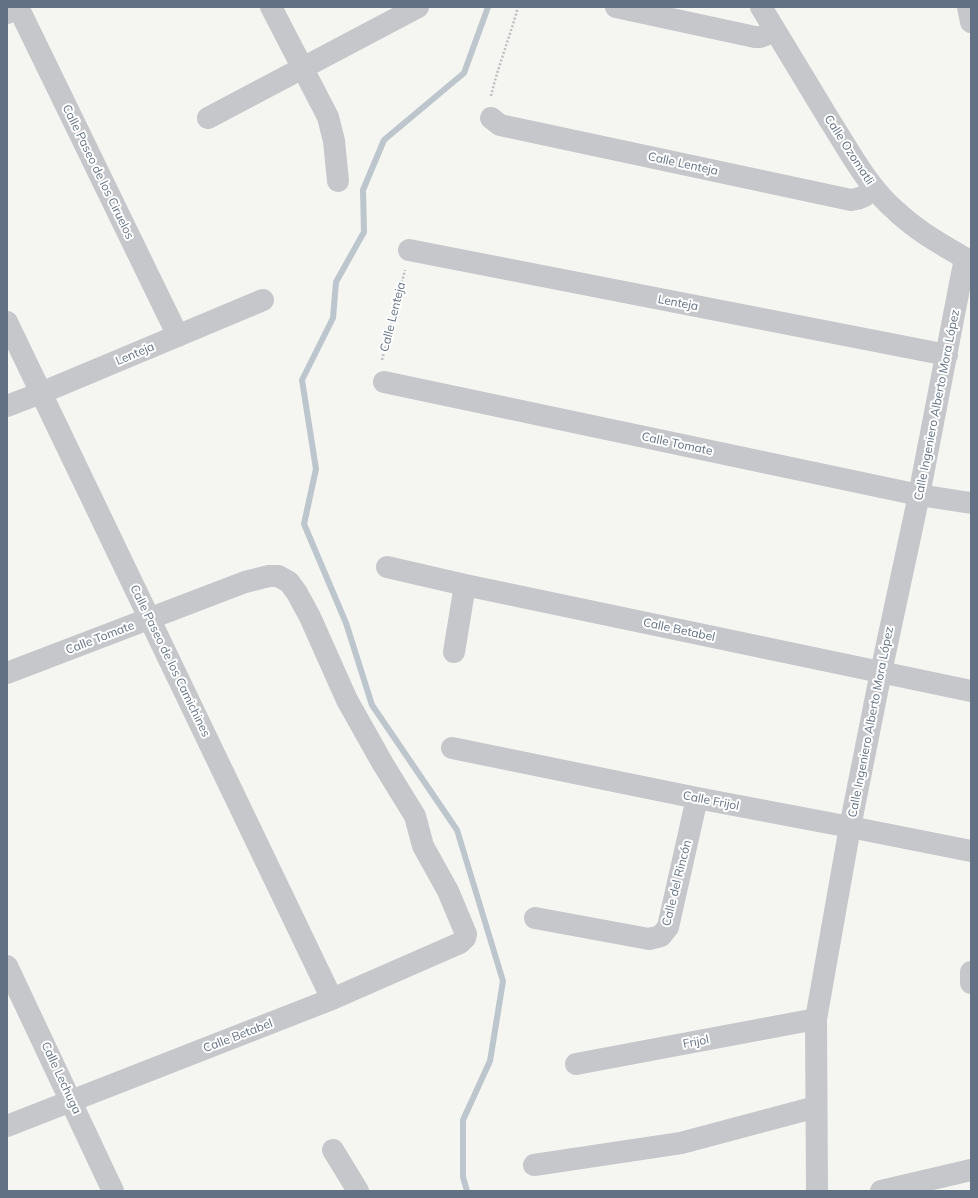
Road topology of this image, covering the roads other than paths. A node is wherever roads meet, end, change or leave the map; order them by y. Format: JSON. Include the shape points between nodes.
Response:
{"nodes":[{"id":1,"x":18,"y":7,"type":"edge"},
{"id":2,"x":271,"y":7,"type":"edge"},
{"id":3,"x":418,"y":7,"type":"edge"},
{"id":4,"x":616,"y":7,"type":"edge"},
{"id":5,"x":761,"y":7,"type":"edge"},
{"id":6,"x":968,"y":7,"type":"edge"},
{"id":7,"x":7,"y":13,"type":"edge"},
{"id":8,"x":971,"y":22,"type":"edge"},
{"id":9,"x":776,"y":31,"type":"junction"},
{"id":10,"x":303,"y":68,"type":"junction"},
{"id":11,"x":208,"y":118,"type":"dead end"},
{"id":12,"x":491,"y":118,"type":"road end"},
{"id":13,"x":338,"y":181,"type":"dead end"},
{"id":14,"x":874,"y":189,"type":"junction"},
{"id":15,"x":409,"y":250,"type":"road end"},
{"id":16,"x":968,"y":260,"type":"edge"},
{"id":17,"x":263,"y":300,"type":"dead end"},
{"id":18,"x":7,"y":322,"type":"edge"},
{"id":19,"x":178,"y":336,"type":"junction"},
{"id":20,"x":947,"y":356,"type":"junction"},
{"id":21,"x":384,"y":382,"type":"road end"},
{"id":22,"x":41,"y":393,"type":"junction"},
{"id":23,"x":7,"y":406,"type":"edge"},
{"id":24,"x":919,"y":495,"type":"junction"},
{"id":25,"x":971,"y":503,"type":"edge"},
{"id":26,"x":387,"y":567,"type":"dead end"},
{"id":27,"x":465,"y":585,"type":"junction"},
{"id":28,"x":149,"y":619,"type":"junction"},
{"id":29,"x":454,"y":652,"type":"dead end"},
{"id":30,"x":881,"y":672,"type":"junction"},
{"id":31,"x":7,"y":673,"type":"edge"},
{"id":32,"x":971,"y":691,"type":"edge"},
{"id":33,"x":452,"y":748,"type":"dead end"},
{"id":34,"x":697,"y":798,"type":"junction"},
{"id":35,"x":850,"y":827,"type":"junction"},
{"id":36,"x":971,"y":851,"type":"edge"},
{"id":37,"x":535,"y":918,"type":"dead end"},
{"id":38,"x":465,"y":938,"type":"joint"},
{"id":39,"x":7,"y":966,"type":"edge"},
{"id":40,"x":971,"y":972,"type":"edge"},
{"id":41,"x":971,"y":983,"type":"edge"},
{"id":42,"x":332,"y":999,"type":"junction"},
{"id":43,"x":816,"y":1019,"type":"junction"},
{"id":44,"x":576,"y":1064,"type":"dead end"},
{"id":45,"x":71,"y":1100,"type":"junction"},
{"id":46,"x":816,"y":1107,"type":"junction"},
{"id":47,"x":7,"y":1126,"type":"edge"},
{"id":48,"x":333,"y":1150,"type":"dead end"},
{"id":49,"x":534,"y":1165,"type":"dead end"},
{"id":50,"x":971,"y":1170,"type":"edge"},
{"id":51,"x":113,"y":1191,"type":"edge"},
{"id":52,"x":358,"y":1191,"type":"edge"},
{"id":53,"x":816,"y":1191,"type":"edge"},
{"id":54,"x":881,"y":1191,"type":"edge"}],
"edges":[{"from":1,"to":7,"type":"street"},
{"from":1,"to":19,"type":"street","name":"Calle Paseo de los Ciruelos"},
{"from":2,"to":10,"type":"street"},
{"from":3,"to":10,"type":"street"},
{"from":4,"to":9,"type":"street","via":[[755,37]]},
{"from":5,"to":9,"type":"street","name":"Calle Ozomatli"},
{"from":6,"to":8,"type":"street"},
{"from":9,"to":14,"type":"street","name":"Calle Ozomatli"},
{"from":10,"to":11,"type":"street"},
{"from":10,"to":13,"type":"street","via":[[332,129]]},
{"from":12,"to":14,"type":"street","name":"Calle Lenteja","via":[[500,125],[851,200],[858,199]]},
{"from":14,"to":16,"type":"street","name":"Calle Ozomatli","via":[[907,221]]},
{"from":15,"to":20,"type":"street","name":"Lenteja"},
{"from":16,"to":20,"type":"street","name":"Calle Ingeniero Alberto Mora López"},
{"from":17,"to":19,"type":"street","name":"Lenteja"},
{"from":18,"to":22,"type":"street","name":"Calle Paseo de los Camichines"},
{"from":19,"to":22,"type":"street","name":"Lenteja"},
{"from":20,"to":24,"type":"street","name":"Calle Ingeniero Alberto Mora López"},
{"from":21,"to":24,"type":"street","name":"Calle Tomate"},
{"from":22,"to":23,"type":"street","name":"Lenteja"},
{"from":22,"to":28,"type":"street","name":"Calle Paseo de los Camichines"},
{"from":24,"to":25,"type":"street","name":"Calle Tomate"},
{"from":24,"to":30,"type":"street","name":"Calle Ingeniero Alberto Mora López"},
{"from":26,"to":27,"type":"street","name":"Calle Betabel"},
{"from":27,"to":29,"type":"street"},
{"from":27,"to":30,"type":"street","name":"Calle Betabel"},
{"from":28,"to":31,"type":"street","name":"Calle Tomate"},
{"from":28,"to":38,"type":"street","name":"Calle Tomate","via":[[245,582],[268,576],[284,578],[297,593],[347,700],[415,816],[423,846],[448,892],[465,930]]},
{"from":28,"to":42,"type":"street","name":"Calle Paseo de los Camichines"},
{"from":30,"to":32,"type":"street","name":"Calle Betabel"},
{"from":30,"to":35,"type":"street","name":"Calle Ingeniero Alberto Mora López"},
{"from":33,"to":34,"type":"street","name":"Calle Frijol"},
{"from":34,"to":35,"type":"street","name":"Calle Frijol"},
{"from":34,"to":37,"type":"street","name":"Calle del Rincón","via":[[668,927],[661,936],[649,940]]},
{"from":35,"to":36,"type":"street","name":"Calle Frijol"},
{"from":35,"to":43,"type":"street","name":"Calle Ingeniero Alberto Mora López"},
{"from":38,"to":42,"type":"street","name":"Calle Betabel","via":[[460,943]]},
{"from":39,"to":45,"type":"street","name":"Calle Lechuga"},
{"from":40,"to":41,"type":"street"},
{"from":42,"to":45,"type":"street","name":"Calle Betabel"},
{"from":43,"to":44,"type":"street","name":"Frijol"},
{"from":43,"to":46,"type":"street","name":"Calle Ingeniero Alberto Mora López"},
{"from":45,"to":47,"type":"street","name":"Calle Betabel"},
{"from":45,"to":51,"type":"street","name":"Calle Lechuga"},
{"from":46,"to":49,"type":"street","via":[[682,1142]]},
{"from":46,"to":53,"type":"street","name":"Calle Ingeniero Alberto Mora López"},
{"from":48,"to":52,"type":"street"},
{"from":50,"to":54,"type":"street"}]}
